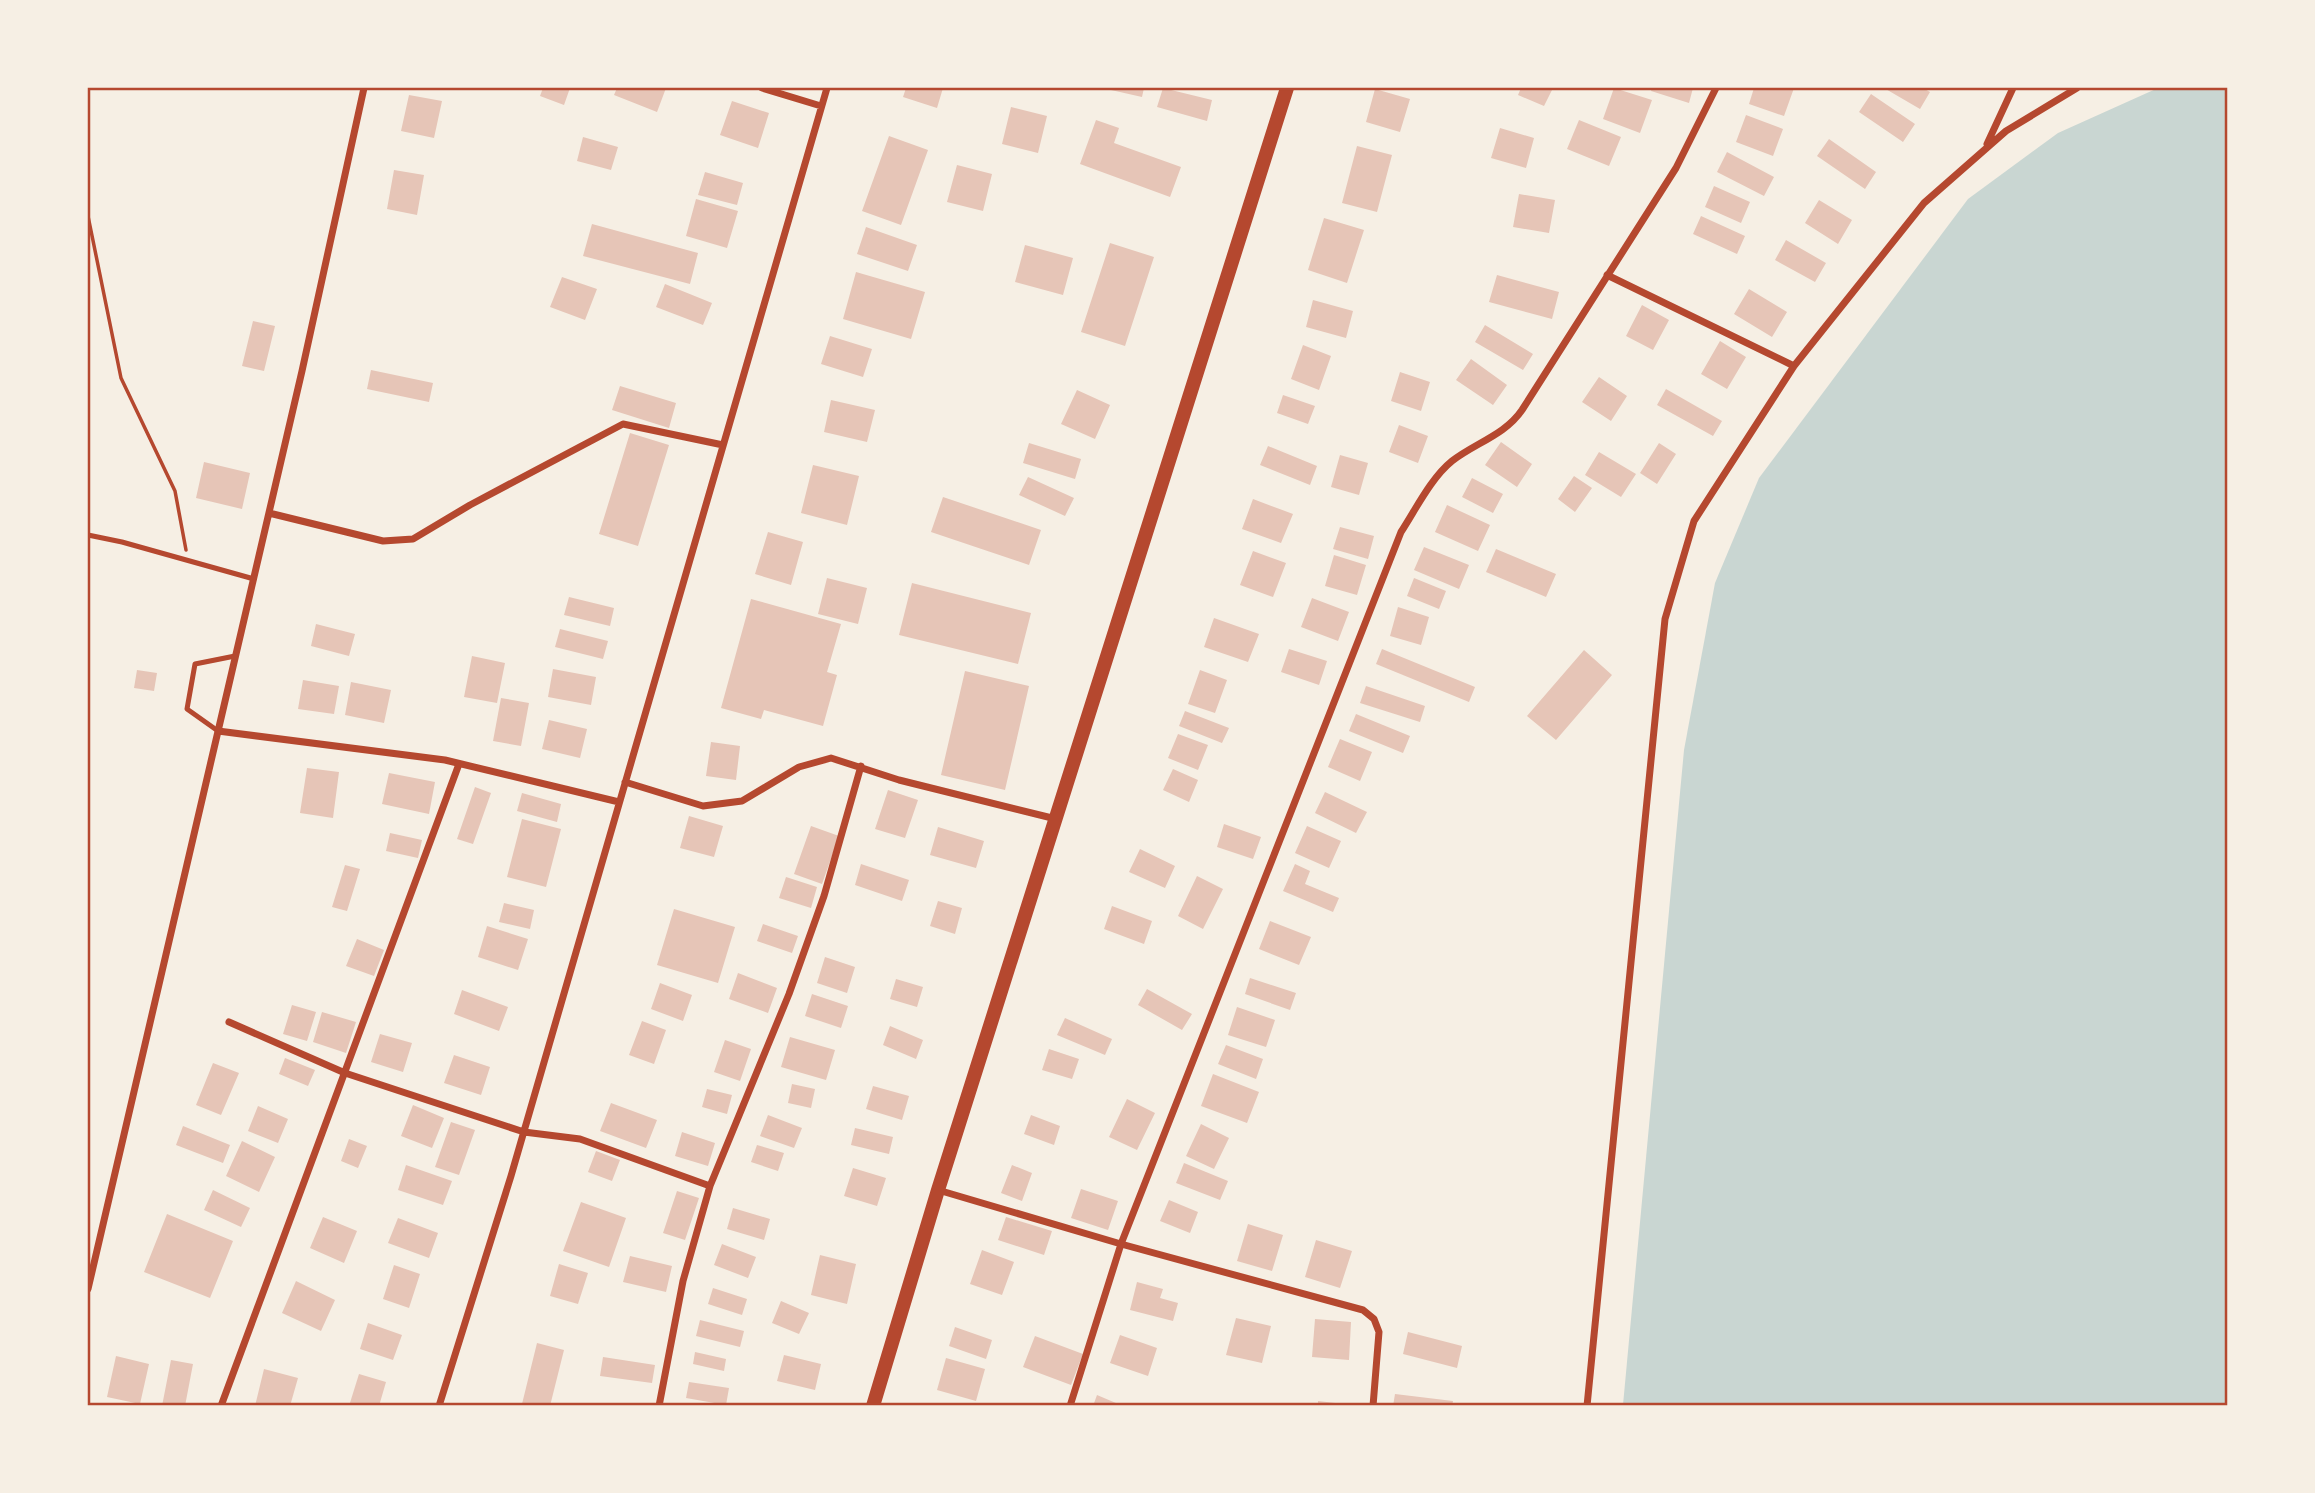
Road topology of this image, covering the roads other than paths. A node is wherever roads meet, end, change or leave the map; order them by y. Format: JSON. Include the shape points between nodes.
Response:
{"nodes":[{"id":1,"x":364,"y":88,"type":"edge"},
{"id":2,"x":762,"y":88,"type":"edge"},
{"id":3,"x":827,"y":88,"type":"edge"},
{"id":4,"x":1287,"y":88,"type":"edge"},
{"id":5,"x":1716,"y":88,"type":"edge"},
{"id":6,"x":2013,"y":88,"type":"edge"},
{"id":7,"x":2077,"y":88,"type":"edge"},
{"id":8,"x":821,"y":106,"type":"junction"},
{"id":9,"x":1985,"y":149,"type":"junction"},
{"id":10,"x":1607,"y":275,"type":"junction"},
{"id":11,"x":1794,"y":366,"type":"junction"},
{"id":12,"x":723,"y":445,"type":"junction"},
{"id":13,"x":269,"y":513,"type":"junction"},
{"id":14,"x":88,"y":535,"type":"edge"},
{"id":15,"x":254,"y":579,"type":"junction"},
{"id":16,"x":235,"y":656,"type":"junction"},
{"id":17,"x":218,"y":731,"type":"junction"},
{"id":18,"x":459,"y":764,"type":"junction"},
{"id":19,"x":861,"y":766,"type":"junction"},
{"id":20,"x":625,"y":782,"type":"junction"},
{"id":21,"x":619,"y":802,"type":"junction"},
{"id":22,"x":1056,"y":819,"type":"junction"},
{"id":23,"x":229,"y":1021,"type":"dead end"},
{"id":24,"x":345,"y":1073,"type":"junction"},
{"id":25,"x":524,"y":1132,"type":"junction"},
{"id":26,"x":710,"y":1186,"type":"junction"},
{"id":27,"x":938,"y":1190,"type":"junction"},
{"id":28,"x":1121,"y":1244,"type":"junction"},
{"id":29,"x":88,"y":1289,"type":"edge"},
{"id":30,"x":221,"y":1405,"type":"edge"},
{"id":31,"x":439,"y":1405,"type":"edge"},
{"id":32,"x":659,"y":1405,"type":"edge"},
{"id":33,"x":873,"y":1405,"type":"edge"},
{"id":34,"x":1070,"y":1405,"type":"edge"},
{"id":35,"x":1373,"y":1405,"type":"edge"},
{"id":36,"x":1587,"y":1405,"type":"edge"}],
"edges":[{"from":1,"to":13,"type":"street"},
{"from":2,"to":8,"type":"street"},
{"from":3,"to":8,"type":"street"},
{"from":4,"to":22,"type":"main road"},
{"from":5,"to":10,"type":"street","via":[[1676,168]]},
{"from":6,"to":9,"type":"street"},
{"from":7,"to":9,"type":"street"},
{"from":8,"to":12,"type":"street"},
{"from":9,"to":11,"type":"street","via":[[1924,203]]},
{"from":10,"to":11,"type":"street"},
{"from":10,"to":28,"type":"street","via":[[1515,420],[1443,469],[1401,532]]},
{"from":11,"to":36,"type":"street","via":[[1694,521],[1665,619]]},
{"from":12,"to":13,"type":"street","via":[[623,424],[413,539],[383,541]]},
{"from":12,"to":20,"type":"street"},
{"from":13,"to":15,"type":"street"},
{"from":14,"to":15,"type":"lane"},
{"from":15,"to":16,"type":"street"},
{"from":16,"to":17,"type":"street"},
{"from":16,"to":17,"type":"lane","via":[[195,664],[187,709]]},
{"from":17,"to":18,"type":"street"},
{"from":17,"to":29,"type":"street"},
{"from":18,"to":21,"type":"street"},
{"from":18,"to":24,"type":"street"},
{"from":19,"to":20,"type":"street","via":[[831,758],[799,767],[742,801],[703,806]]},
{"from":19,"to":22,"type":"street"},
{"from":19,"to":26,"type":"street","via":[[820,909]]},
{"from":20,"to":21,"type":"street"},
{"from":21,"to":25,"type":"street"},
{"from":22,"to":27,"type":"main road"},
{"from":23,"to":24,"type":"street"},
{"from":24,"to":25,"type":"street"},
{"from":24,"to":30,"type":"street"},
{"from":25,"to":26,"type":"street","via":[[580,1139]]},
{"from":25,"to":31,"type":"street"},
{"from":26,"to":32,"type":"street","via":[[683,1281]]},
{"from":27,"to":28,"type":"street"},
{"from":27,"to":33,"type":"main road"},
{"from":28,"to":34,"type":"street"},
{"from":28,"to":35,"type":"street","via":[[1363,1310],[1374,1319],[1379,1332]]}]}
